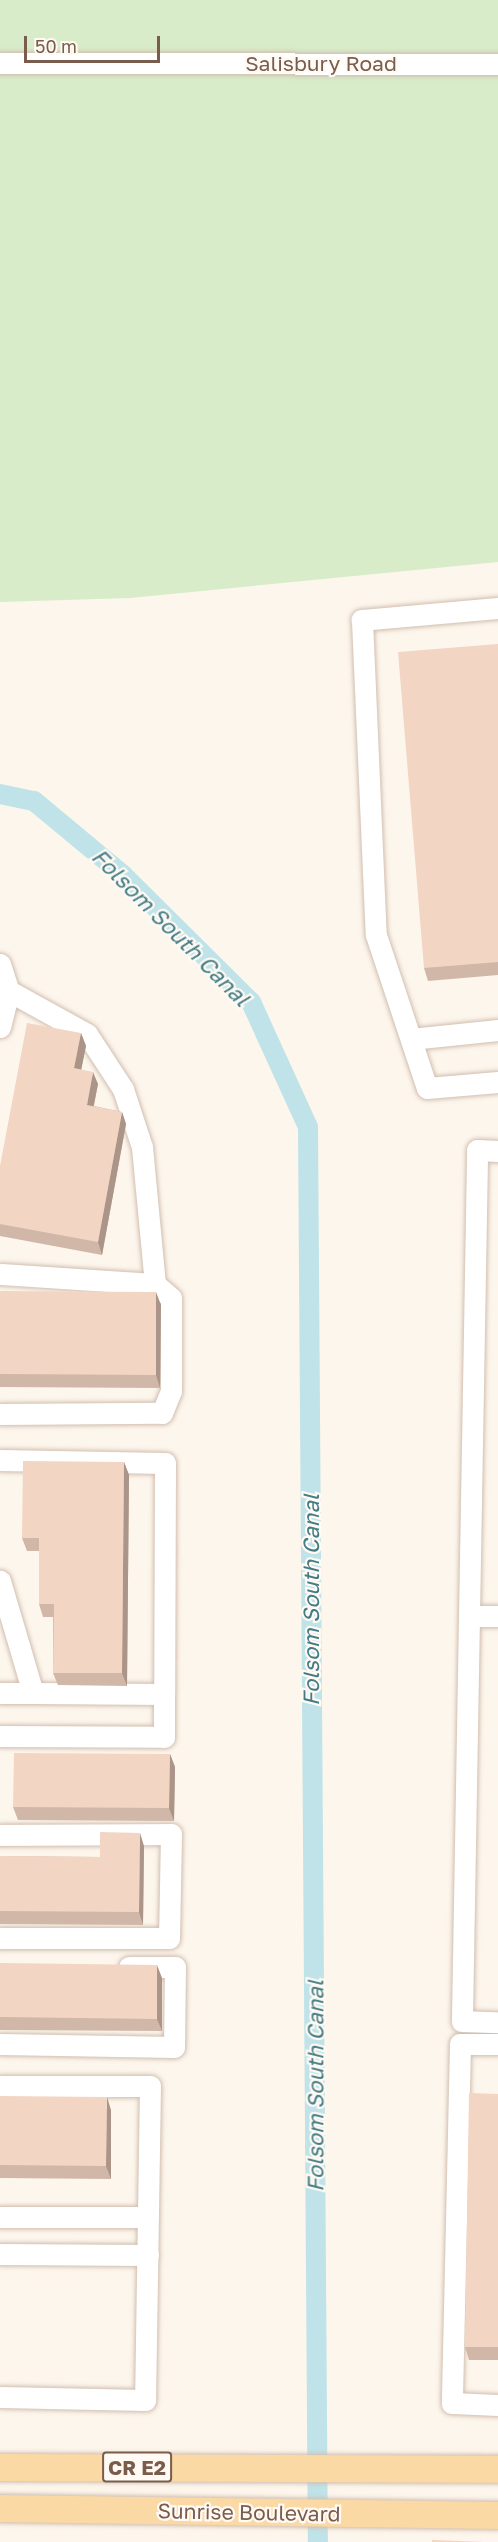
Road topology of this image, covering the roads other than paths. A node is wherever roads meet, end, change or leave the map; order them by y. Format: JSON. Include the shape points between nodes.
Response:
{"nodes":[{"id":1,"x":0,"y":63,"type":"edge"},
{"id":2,"x":498,"y":64,"type":"edge"},
{"id":3,"x":498,"y":608,"type":"edge"},
{"id":4,"x":0,"y":964,"type":"edge"},
{"id":5,"x":9,"y":992,"type":"junction"},
{"id":6,"x":0,"y":1028,"type":"edge"},
{"id":7,"x":498,"y":1030,"type":"edge"},
{"id":8,"x":411,"y":1039,"type":"junction"},
{"id":9,"x":498,"y":1082,"type":"edge"},
{"id":10,"x":498,"y":1151,"type":"edge"},
{"id":11,"x":0,"y":1274,"type":"edge"},
{"id":12,"x":155,"y":1284,"type":"junction"},
{"id":13,"x":0,"y":1413,"type":"edge"},
{"id":14,"x":0,"y":1460,"type":"edge"},
{"id":15,"x":0,"y":1581,"type":"edge"},
{"id":16,"x":469,"y":1616,"type":"junction"},
{"id":17,"x":498,"y":1616,"type":"edge"},
{"id":18,"x":0,"y":1693,"type":"edge"},
{"id":19,"x":33,"y":1693,"type":"junction"},
{"id":20,"x":164,"y":1694,"type":"junction"},
{"id":21,"x":0,"y":1736,"type":"edge"},
{"id":22,"x":0,"y":1835,"type":"edge"},
{"id":23,"x":0,"y":1938,"type":"edge"},
{"id":24,"x":105,"y":1966,"type":"edge"},
{"id":25,"x":498,"y":2022,"type":"edge"},
{"id":26,"x":0,"y":2044,"type":"edge"},
{"id":27,"x":498,"y":2044,"type":"edge"},
{"id":28,"x":0,"y":2086,"type":"edge"},
{"id":29,"x":0,"y":2217,"type":"edge"},
{"id":30,"x":148,"y":2217,"type":"junction"},
{"id":31,"x":0,"y":2254,"type":"edge"},
{"id":32,"x":148,"y":2255,"type":"junction"},
{"id":33,"x":0,"y":2397,"type":"edge"},
{"id":34,"x":498,"y":2405,"type":"edge"},
{"id":35,"x":0,"y":2467,"type":"edge"},
{"id":36,"x":498,"y":2469,"type":"edge"},
{"id":37,"x":0,"y":2508,"type":"edge"},
{"id":38,"x":498,"y":2515,"type":"edge"}],
"edges":[{"from":1,"to":2,"type":"street","name":"Salisbury Road"},
{"from":3,"to":8,"type":"street","via":[[362,620],[376,935]]},
{"from":4,"to":5,"type":"street"},
{"from":5,"to":6,"type":"street"},
{"from":5,"to":12,"type":"street","via":[[87,1034],[123,1089],[142,1147]]},
{"from":7,"to":8,"type":"street"},
{"from":8,"to":9,"type":"street","via":[[428,1088]]},
{"from":10,"to":16,"type":"street","via":[[477,1150]]},
{"from":11,"to":12,"type":"street"},
{"from":12,"to":13,"type":"street","via":[[171,1298],[171,1391],[162,1413]]},
{"from":14,"to":20,"type":"street","via":[[165,1463]]},
{"from":15,"to":19,"type":"street"},
{"from":16,"to":17,"type":"street"},
{"from":16,"to":25,"type":"street","via":[[462,2021]]},
{"from":18,"to":19,"type":"street"},
{"from":19,"to":20,"type":"street"},
{"from":20,"to":21,"type":"street","via":[[164,1737]]},
{"from":22,"to":23,"type":"street","via":[[171,1834],[169,1938]]},
{"from":24,"to":26,"type":"street","via":[[175,1967],[174,2047]]},
{"from":27,"to":34,"type":"street","via":[[460,2044],[452,2403]]},
{"from":28,"to":30,"type":"street","via":[[150,2086]]},
{"from":29,"to":30,"type":"street"},
{"from":30,"to":32,"type":"street"},
{"from":31,"to":32,"type":"street"},
{"from":32,"to":33,"type":"street","via":[[145,2400]]},
{"from":35,"to":36,"type":"main road","name":"Sunrise Boulevard","number":"CR E2"},
{"from":37,"to":38,"type":"main road","name":"Sunrise Boulevard","number":"CR E2"}]}
